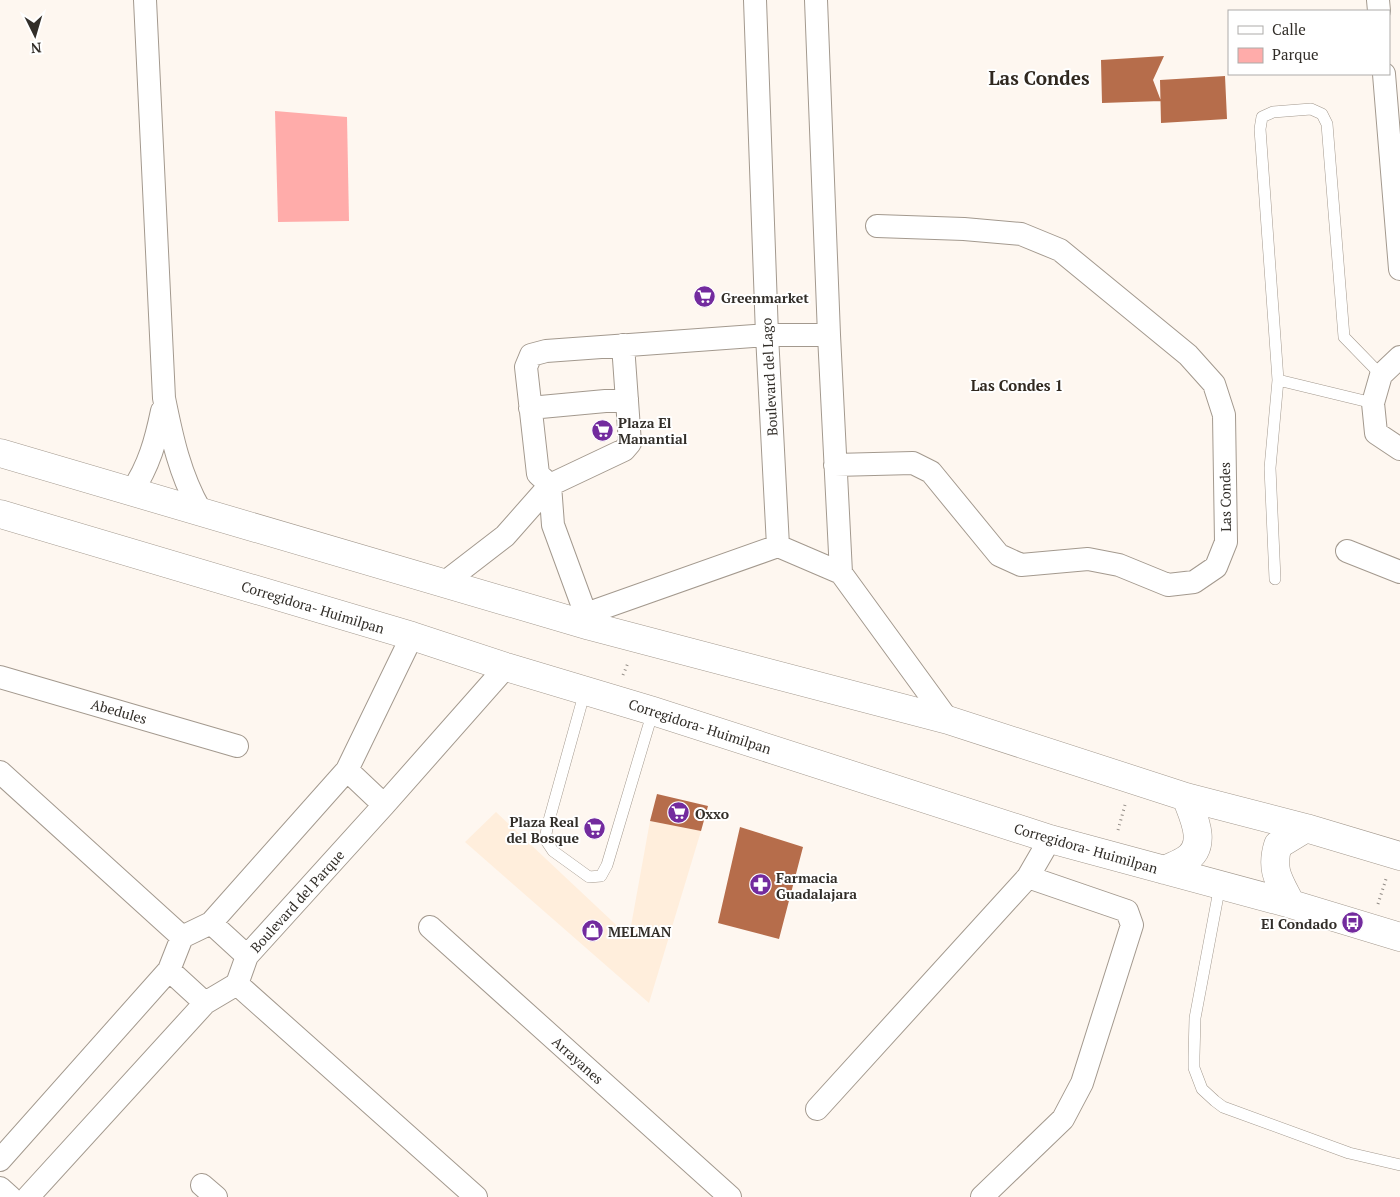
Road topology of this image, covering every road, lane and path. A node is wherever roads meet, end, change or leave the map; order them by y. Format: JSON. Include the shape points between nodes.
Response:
{"nodes":[{"id":1,"x":145,"y":0,"type":"edge"},
{"id":2,"x":755,"y":0,"type":"edge"},
{"id":3,"x":816,"y":0,"type":"edge"},
{"id":4,"x":1384,"y":75,"type":"edge"},
{"id":5,"x":1394,"y":120,"type":"edge"},
{"id":6,"x":877,"y":226,"type":"dead end"},
{"id":7,"x":1400,"y":269,"type":"edge"},
{"id":8,"x":767,"y":335,"type":"junction"},
{"id":9,"x":829,"y":335,"type":"junction"},
{"id":10,"x":622,"y":345,"type":"junction"},
{"id":11,"x":1400,"y":357,"type":"edge"},
{"id":12,"x":1381,"y":375,"type":"junction"},
{"id":13,"x":1278,"y":380,"type":"junction"},
{"id":14,"x":164,"y":398,"type":"junction"},
{"id":15,"x":627,"y":399,"type":"junction"},
{"id":16,"x":1373,"y":403,"type":"junction"},
{"id":17,"x":530,"y":408,"type":"junction"},
{"id":18,"x":1400,"y":450,"type":"edge"},
{"id":19,"x":0,"y":453,"type":"edge"},
{"id":20,"x":835,"y":465,"type":"junction"},
{"id":21,"x":550,"y":485,"type":"junction"},
{"id":22,"x":132,"y":491,"type":"junction"},
{"id":23,"x":200,"y":510,"type":"junction"},
{"id":24,"x":0,"y":514,"type":"edge"},
{"id":25,"x":778,"y":546,"type":"junction"},
{"id":26,"x":1347,"y":551,"type":"dead end"},
{"id":27,"x":1400,"y":572,"type":"edge"},
{"id":28,"x":841,"y":573,"type":"junction"},
{"id":29,"x":1275,"y":579,"type":"dead end"},
{"id":30,"x":444,"y":583,"type":"junction"},
{"id":31,"x":590,"y":626,"type":"junction"},
{"id":32,"x":412,"y":636,"type":"junction"},
{"id":33,"x":638,"y":637,"type":"junction"},
{"id":34,"x":506,"y":667,"type":"junction"},
{"id":35,"x":0,"y":677,"type":"edge"},
{"id":36,"x":585,"y":691,"type":"junction"},
{"id":37,"x":614,"y":699,"type":"junction"},
{"id":38,"x":653,"y":711,"type":"junction"},
{"id":39,"x":948,"y":720,"type":"junction"},
{"id":40,"x":237,"y":746,"type":"dead end"},
{"id":41,"x":347,"y":770,"type":"junction"},
{"id":42,"x":0,"y":772,"type":"edge"},
{"id":43,"x":1131,"y":780,"type":"junction"},
{"id":44,"x":1186,"y":797,"type":"junction"},
{"id":45,"x":384,"y":805,"type":"junction"},
{"id":46,"x":1306,"y":828,"type":"junction"},
{"id":47,"x":1050,"y":839,"type":"junction"},
{"id":48,"x":1397,"y":855,"type":"edge"},
{"id":49,"x":1111,"y":856,"type":"junction"},
{"id":50,"x":1164,"y":870,"type":"junction"},
{"id":51,"x":1028,"y":877,"type":"junction"},
{"id":52,"x":1220,"y":885,"type":"junction"},
{"id":53,"x":1291,"y":904,"type":"junction"},
{"id":54,"x":211,"y":923,"type":"junction"},
{"id":55,"x":430,"y":927,"type":"dead end"},
{"id":56,"x":1370,"y":928,"type":"junction"},
{"id":57,"x":182,"y":937,"type":"junction"},
{"id":58,"x":1400,"y":937,"type":"edge"},
{"id":59,"x":248,"y":956,"type":"junction"},
{"id":60,"x":169,"y":970,"type":"junction"},
{"id":61,"x":237,"y":984,"type":"junction"},
{"id":62,"x":205,"y":1002,"type":"junction"},
{"id":63,"x":817,"y":1109,"type":"dead end"},
{"id":64,"x":0,"y":1160,"type":"edge"},
{"id":65,"x":1400,"y":1166,"type":"edge"},
{"id":66,"x":0,"y":1188,"type":"edge"},
{"id":67,"x":725,"y":1196,"type":"edge"},
{"id":68,"x":10,"y":1197,"type":"edge"},
{"id":69,"x":28,"y":1197,"type":"edge"},
{"id":70,"x":476,"y":1197,"type":"edge"},
{"id":71,"x":982,"y":1197,"type":"edge"}],
"edges":[{"from":1,"to":14,"type":"street"},
{"from":2,"to":8,"type":"street","name":"Boulevard del Lago"},
{"from":3,"to":9,"type":"street"},
{"from":4,"to":5,"type":"street"},
{"from":5,"to":7,"type":"street"},
{"from":6,"to":20,"type":"street","name":"Las Condes","via":[[1021,234],[1060,250],[1188,355],[1214,384],[1224,416],[1226,542],[1216,567],[1194,582],[1168,585],[1119,565],[1088,559],[1021,565],[1000,555],[931,472],[913,463]]},
{"from":8,"to":9,"type":"street"},
{"from":8,"to":10,"type":"street"},
{"from":8,"to":25,"type":"street","name":"Boulevard del Lago"},
{"from":9,"to":20,"type":"street"},
{"from":10,"to":15,"type":"street"},
{"from":10,"to":17,"type":"street","via":[[531,354],[526,367]]},
{"from":11,"to":12,"type":"street"},
{"from":12,"to":13,"type":"lane","via":[[1344,337],[1327,124],[1322,114],[1311,109],[1273,112],[1262,117],[1260,128]]},
{"from":12,"to":16,"type":"street"},
{"from":13,"to":16,"type":"lane"},
{"from":13,"to":29,"type":"lane","via":[[1270,468]]},
{"from":14,"to":22,"type":"street","via":[[157,438]]},
{"from":14,"to":23,"type":"street","via":[[181,470]]},
{"from":15,"to":17,"type":"street"},
{"from":15,"to":21,"type":"street","via":[[630,444],[624,450]]},
{"from":16,"to":18,"type":"street","via":[[1376,433]]},
{"from":17,"to":21,"type":"street","via":[[538,474]]},
{"from":19,"to":22,"type":"main road"},
{"from":20,"to":28,"type":"street"},
{"from":21,"to":30,"type":"street","via":[[505,536]]},
{"from":21,"to":31,"type":"street","via":[[553,525]]},
{"from":22,"to":23,"type":"main road"},
{"from":23,"to":30,"type":"main road"},
{"from":24,"to":32,"type":"main road","name":"Corregidora- Huimilpan"},
{"from":25,"to":28,"type":"street"},
{"from":25,"to":31,"type":"street","via":[[597,610]]},
{"from":26,"to":27,"type":"street"},
{"from":28,"to":39,"type":"street"},
{"from":30,"to":31,"type":"main road"},
{"from":31,"to":33,"type":"main road"},
{"from":32,"to":34,"type":"main road","name":"Corregidora- Huimilpan"},
{"from":32,"to":41,"type":"street"},
{"from":33,"to":37,"type":"path"},
{"from":33,"to":39,"type":"main road"},
{"from":34,"to":36,"type":"main road","name":"Corregidora- Huimilpan"},
{"from":34,"to":45,"type":"street","name":"Boulevard del Parque"},
{"from":35,"to":40,"type":"street","name":"Abedules"},
{"from":36,"to":37,"type":"main road","name":"Corregidora- Huimilpan"},
{"from":36,"to":38,"type":"lane","via":[[545,839],[553,851],[589,877],[601,876],[607,865]]},
{"from":37,"to":38,"type":"main road","name":"Corregidora- Huimilpan"},
{"from":38,"to":47,"type":"main road","name":"Corregidora- Huimilpan"},
{"from":39,"to":43,"type":"main road"},
{"from":41,"to":45,"type":"street"},
{"from":41,"to":54,"type":"street"},
{"from":42,"to":57,"type":"street"},
{"from":43,"to":44,"type":"main road"},
{"from":43,"to":49,"type":"path"},
{"from":44,"to":46,"type":"main road"},
{"from":44,"to":50,"type":"main road","via":[[1196,826],[1197,846],[1186,860]]},
{"from":45,"to":59,"type":"street","name":"Boulevard del Parque"},
{"from":46,"to":48,"type":"main road"},
{"from":46,"to":53,"type":"main road","via":[[1278,845],[1274,859],[1277,877]]},
{"from":47,"to":49,"type":"main road","name":"Corregidora- Huimilpan"},
{"from":47,"to":51,"type":"street"},
{"from":48,"to":56,"type":"path"},
{"from":49,"to":50,"type":"main road","name":"Corregidora- Huimilpan"},
{"from":50,"to":52,"type":"main road","name":"Corregidora- Huimilpan"},
{"from":51,"to":63,"type":"street"},
{"from":51,"to":71,"type":"street","via":[[1127,911],[1132,925],[1082,1083],[1063,1119]]},
{"from":52,"to":53,"type":"main road","name":"Corregidora- Huimilpan"},
{"from":52,"to":65,"type":"lane","via":[[1195,1018],[1194,1068],[1202,1089],[1223,1107],[1350,1153]]},
{"from":53,"to":56,"type":"main road","name":"Corregidora- Huimilpan"},
{"from":54,"to":57,"type":"street"},
{"from":54,"to":59,"type":"street"},
{"from":55,"to":67,"type":"street","name":"Arrayanes"},
{"from":56,"to":58,"type":"main road","name":"Corregidora- Huimilpan"},
{"from":57,"to":60,"type":"street"},
{"from":59,"to":61,"type":"street","name":"Boulevard del Parque"},
{"from":60,"to":62,"type":"street"},
{"from":60,"to":64,"type":"street"},
{"from":61,"to":62,"type":"street"},
{"from":61,"to":70,"type":"street"},
{"from":62,"to":69,"type":"street"},
{"from":66,"to":68,"type":"street"}]}
